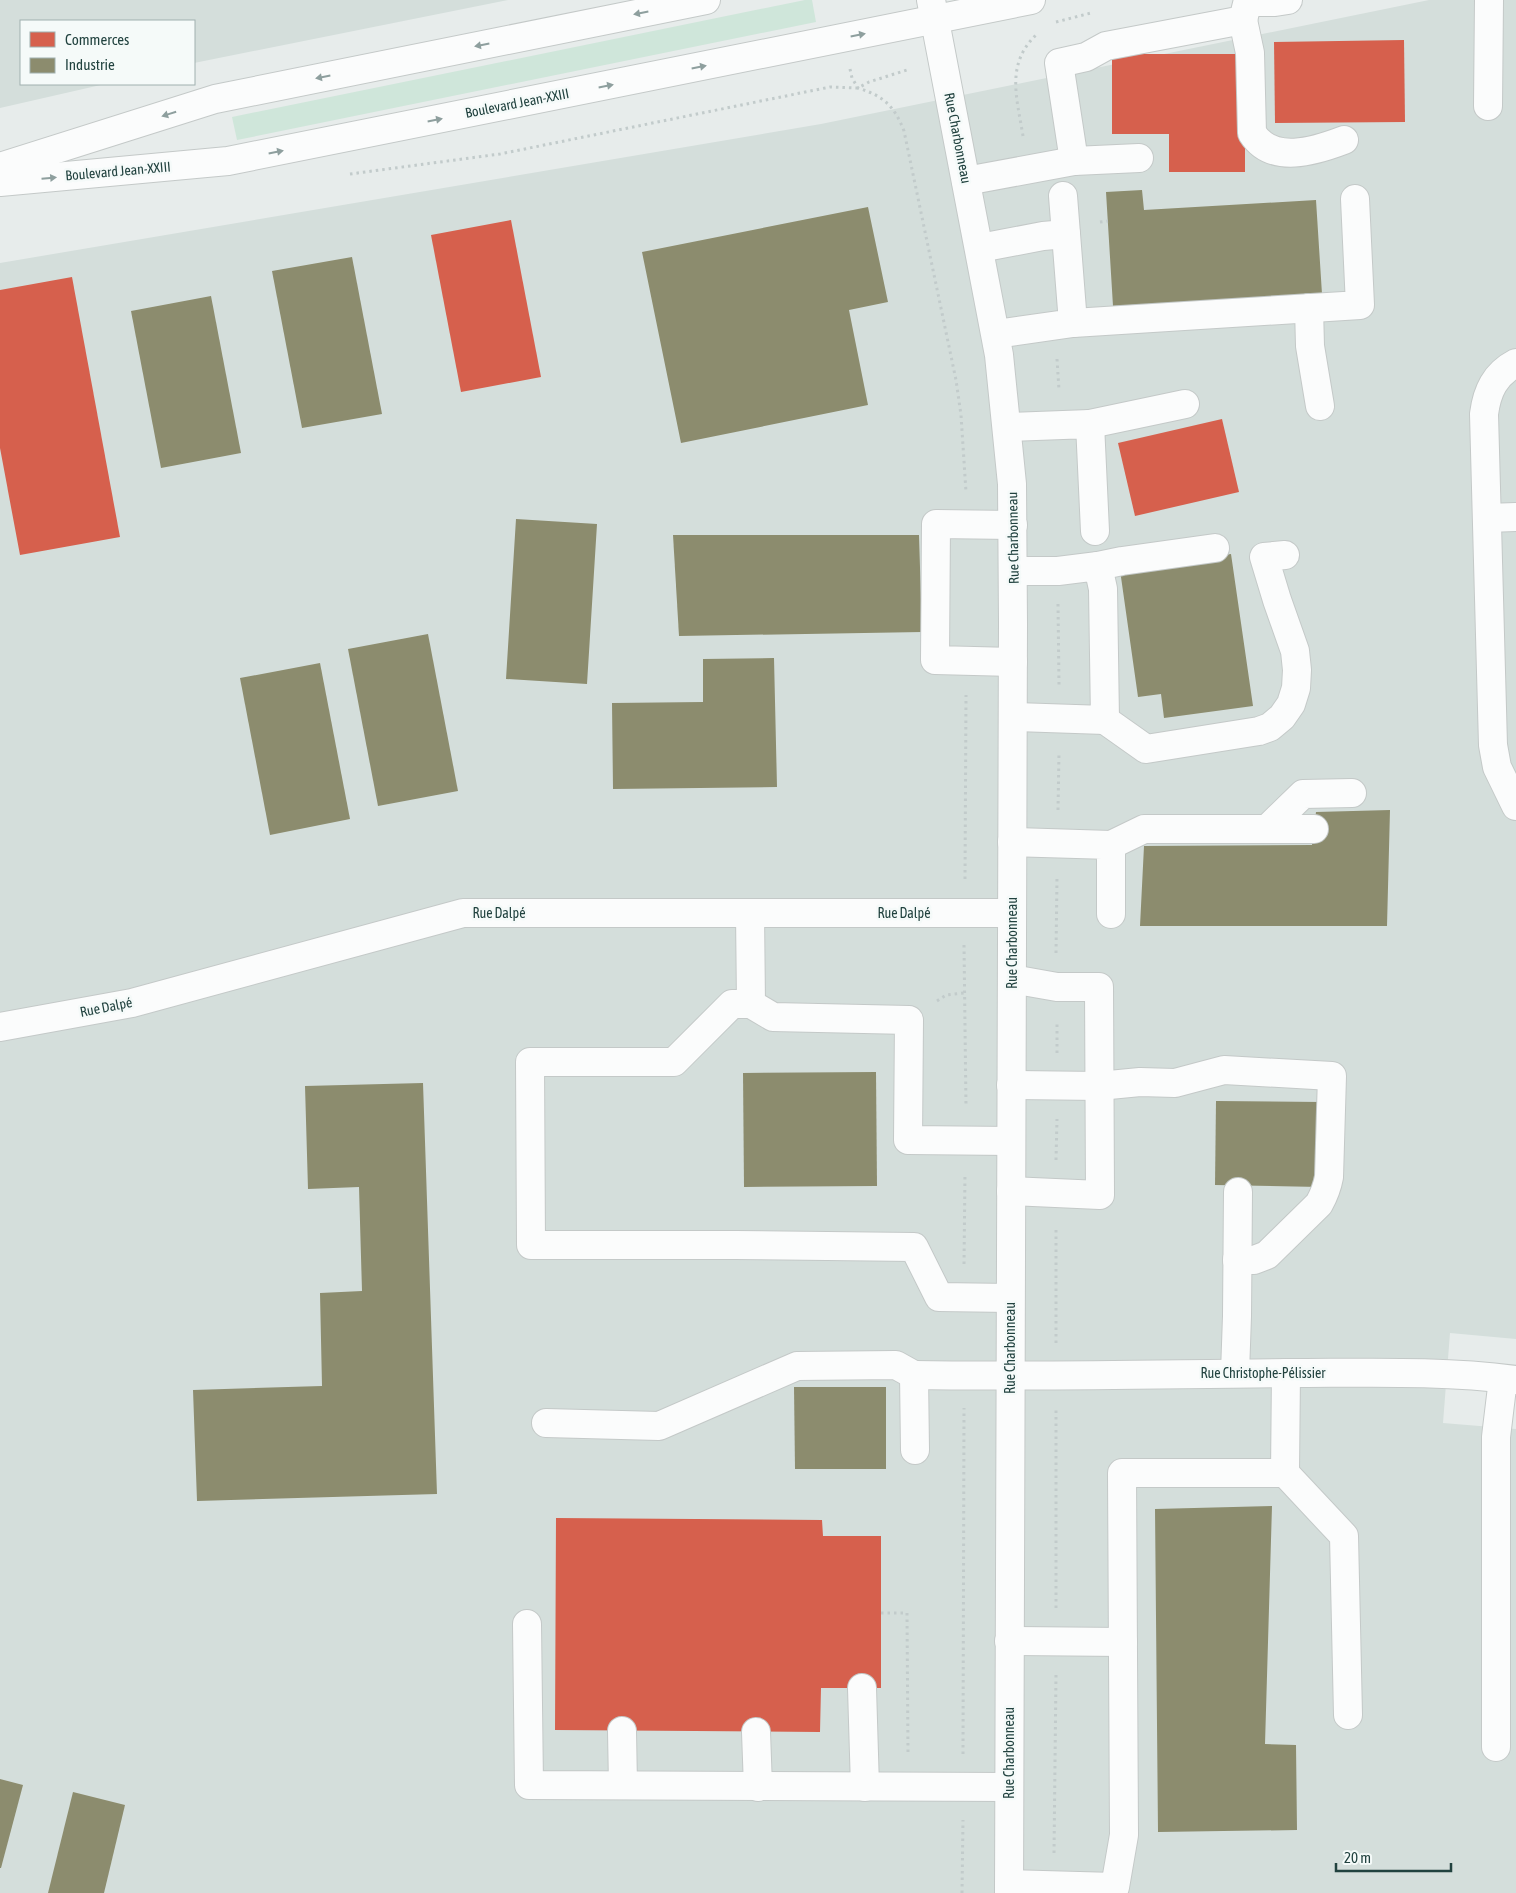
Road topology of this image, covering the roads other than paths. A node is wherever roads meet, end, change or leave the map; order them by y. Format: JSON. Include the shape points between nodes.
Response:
{"nodes":[{"id":1,"x":706,"y":0,"type":"edge"},
{"id":2,"x":1031,"y":0,"type":"edge"},
{"id":3,"x":1288,"y":0,"type":"edge"},
{"id":4,"x":1489,"y":0,"type":"edge"},
{"id":5,"x":1246,"y":7,"type":"edge"},
{"id":6,"x":933,"y":10,"type":"edge"},
{"id":7,"x":1488,"y":106,"type":"dead end"},
{"id":8,"x":1344,"y":140,"type":"dead end"},
{"id":9,"x":1139,"y":158,"type":"dead end"},
{"id":10,"x":1074,"y":161,"type":"junction"},
{"id":11,"x":0,"y":167,"type":"edge"},
{"id":12,"x":966,"y":181,"type":"junction"},
{"id":13,"x":0,"y":182,"type":"edge"},
{"id":14,"x":1063,"y":196,"type":"dead end"},
{"id":15,"x":1355,"y":199,"type":"dead end"},
{"id":16,"x":1066,"y":234,"type":"junction"},
{"id":17,"x":980,"y":248,"type":"junction"},
{"id":18,"x":1309,"y":308,"type":"junction"},
{"id":19,"x":1073,"y":324,"type":"junction"},
{"id":20,"x":996,"y":334,"type":"junction"},
{"id":21,"x":1516,"y":363,"type":"edge"},
{"id":22,"x":1185,"y":404,"type":"dead end"},
{"id":23,"x":1320,"y":406,"type":"dead end"},
{"id":24,"x":1090,"y":424,"type":"junction"},
{"id":25,"x":1008,"y":427,"type":"junction"},
{"id":26,"x":1516,"y":517,"type":"edge"},
{"id":27,"x":1487,"y":518,"type":"junction"},
{"id":28,"x":1013,"y":525,"type":"junction"},
{"id":29,"x":1095,"y":531,"type":"dead end"},
{"id":30,"x":1215,"y":548,"type":"dead end"},
{"id":31,"x":1285,"y":554,"type":"dead end"},
{"id":32,"x":1098,"y":566,"type":"junction"},
{"id":33,"x":1013,"y":572,"type":"junction"},
{"id":34,"x":1013,"y":662,"type":"junction"},
{"id":35,"x":1013,"y":718,"type":"junction"},
{"id":36,"x":1105,"y":720,"type":"junction"},
{"id":37,"x":1352,"y":793,"type":"dead end"},
{"id":38,"x":1516,"y":806,"type":"edge"},
{"id":39,"x":1266,"y":829,"type":"junction"},
{"id":40,"x":1314,"y":829,"type":"dead end"},
{"id":41,"x":1012,"y":842,"type":"junction"},
{"id":42,"x":1111,"y":846,"type":"junction"},
{"id":43,"x":750,"y":913,"type":"junction"},
{"id":44,"x":1012,"y":913,"type":"junction"},
{"id":45,"x":1111,"y":914,"type":"dead end"},
{"id":46,"x":1012,"y":979,"type":"junction"},
{"id":47,"x":751,"y":1004,"type":"junction"},
{"id":48,"x":0,"y":1027,"type":"edge"},
{"id":49,"x":1012,"y":1085,"type":"junction"},
{"id":50,"x":1099,"y":1086,"type":"junction"},
{"id":51,"x":1011,"y":1141,"type":"junction"},
{"id":52,"x":1011,"y":1191,"type":"junction"},
{"id":53,"x":1238,"y":1192,"type":"dead end"},
{"id":54,"x":1237,"y":1260,"type":"junction"},
{"id":55,"x":1010,"y":1298,"type":"junction"},
{"id":56,"x":1235,"y":1372,"type":"junction"},
{"id":57,"x":1286,"y":1373,"type":"junction"},
{"id":58,"x":914,"y":1375,"type":"junction"},
{"id":59,"x":1010,"y":1376,"type":"junction"},
{"id":60,"x":1510,"y":1379,"type":"edge"},
{"id":61,"x":546,"y":1423,"type":"dead end"},
{"id":62,"x":915,"y":1450,"type":"dead end"},
{"id":63,"x":1284,"y":1473,"type":"junction"},
{"id":64,"x":1506,"y":1623,"type":"edge"},
{"id":65,"x":527,"y":1624,"type":"dead end"},
{"id":66,"x":1009,"y":1641,"type":"junction"},
{"id":67,"x":1123,"y":1642,"type":"junction"},
{"id":68,"x":862,"y":1688,"type":"dead end"},
{"id":69,"x":1348,"y":1715,"type":"dead end"},
{"id":70,"x":622,"y":1731,"type":"dead end"},
{"id":71,"x":756,"y":1732,"type":"dead end"},
{"id":72,"x":1496,"y":1747,"type":"dead end"},
{"id":73,"x":623,"y":1786,"type":"junction"},
{"id":74,"x":758,"y":1787,"type":"junction"},
{"id":75,"x":865,"y":1787,"type":"junction"},
{"id":76,"x":1009,"y":1787,"type":"junction"},
{"id":77,"x":1009,"y":1889,"type":"edge"},
{"id":78,"x":1117,"y":1891,"type":"edge"}],
"edges":[{"from":1,"to":11,"type":"street","name":"Boulevard Jean-XXIII","one_way":true,"via":[[215,99]]},
{"from":2,"to":6,"type":"street","name":"Boulevard Jean-XXIII"},
{"from":3,"to":5,"type":"street"},
{"from":4,"to":7,"type":"street"},
{"from":5,"to":8,"type":"street","via":[[1252,134],[1268,150],[1281,153],[1313,150]]},
{"from":5,"to":10,"type":"street","via":[[1106,46],[1086,57],[1059,63]]},
{"from":6,"to":12,"type":"street","name":"Rue Charbonneau"},
{"from":13,"to":6,"type":"street","name":"Boulevard Jean-XXIII","one_way":true,"via":[[228,161]]},
{"from":9,"to":10,"type":"street"},
{"from":10,"to":12,"type":"street"},
{"from":12,"to":17,"type":"street","name":"Rue Charbonneau"},
{"from":14,"to":16,"type":"street"},
{"from":15,"to":18,"type":"street","via":[[1360,305]]},
{"from":16,"to":17,"type":"street"},
{"from":16,"to":19,"type":"street"},
{"from":17,"to":20,"type":"street","name":"Rue Charbonneau"},
{"from":18,"to":19,"type":"street"},
{"from":18,"to":23,"type":"street","via":[[1310,346]]},
{"from":19,"to":20,"type":"street"},
{"from":20,"to":25,"type":"street","name":"Rue Charbonneau"},
{"from":21,"to":27,"type":"street","via":[[1498,376],[1486,402]]},
{"from":22,"to":24,"type":"street"},
{"from":24,"to":25,"type":"street"},
{"from":24,"to":29,"type":"street"},
{"from":25,"to":28,"type":"street","name":"Rue Charbonneau"},
{"from":26,"to":27,"type":"street"},
{"from":27,"to":38,"type":"street","via":[[1494,758]]},
{"from":28,"to":33,"type":"street","name":"Rue Charbonneau"},
{"from":28,"to":34,"type":"street","via":[[936,524],[935,660]]},
{"from":30,"to":32,"type":"street"},
{"from":31,"to":36,"type":"street","via":[[1264,557],[1296,651],[1296,688],[1282,717],[1270,726],[1250,733],[1146,749]]},
{"from":32,"to":33,"type":"street","via":[[1058,572]]},
{"from":32,"to":36,"type":"street","via":[[1103,589]]},
{"from":33,"to":34,"type":"street","name":"Rue Charbonneau"},
{"from":34,"to":35,"type":"street","name":"Rue Charbonneau"},
{"from":35,"to":36,"type":"street"},
{"from":35,"to":41,"type":"street","name":"Rue Charbonneau"},
{"from":37,"to":39,"type":"street","via":[[1303,794]]},
{"from":39,"to":40,"type":"street"},
{"from":39,"to":42,"type":"street","via":[[1144,829]]},
{"from":41,"to":42,"type":"street"},
{"from":41,"to":44,"type":"street","name":"Rue Charbonneau"},
{"from":42,"to":45,"type":"street"},
{"from":43,"to":44,"type":"street","name":"Rue Dalpé"},
{"from":43,"to":47,"type":"street"},
{"from":43,"to":48,"type":"street","name":"Rue Dalpé","via":[[463,913],[132,1003]]},
{"from":44,"to":46,"type":"street","name":"Rue Charbonneau"},
{"from":46,"to":49,"type":"street","name":"Rue Charbonneau"},
{"from":46,"to":50,"type":"street","via":[[1057,987],[1098,987]]},
{"from":47,"to":51,"type":"street","via":[[773,1017],[909,1020],[908,1140]]},
{"from":47,"to":55,"type":"street","via":[[732,1004],[674,1062],[530,1062],[531,1245],[914,1247],[939,1298]]},
{"from":49,"to":50,"type":"street"},
{"from":49,"to":51,"type":"street","name":"Rue Charbonneau"},
{"from":50,"to":52,"type":"street","via":[[1100,1195]]},
{"from":50,"to":54,"type":"street","via":[[1175,1083],[1224,1070],[1332,1076],[1329,1178],[1324,1196],[1267,1254],[1254,1260]]},
{"from":51,"to":52,"type":"street","name":"Rue Charbonneau"},
{"from":52,"to":55,"type":"street","name":"Rue Charbonneau"},
{"from":53,"to":54,"type":"street"},
{"from":54,"to":56,"type":"street"},
{"from":55,"to":59,"type":"street","name":"Rue Charbonneau"},
{"from":56,"to":57,"type":"street","name":"Rue Christophe-Pélissier"},
{"from":56,"to":59,"type":"street","name":"Rue Christophe-Pélissier"},
{"from":57,"to":60,"type":"street","name":"Rue Christophe-Pélissier","via":[[1442,1374]]},
{"from":57,"to":63,"type":"street"},
{"from":58,"to":59,"type":"street","name":"Rue Christophe-Pélissier"},
{"from":58,"to":61,"type":"street","via":[[896,1365],[797,1366],[660,1426]]},
{"from":58,"to":62,"type":"street"},
{"from":59,"to":66,"type":"street","name":"Rue Charbonneau"},
{"from":60,"to":64,"type":"street","via":[[1496,1437]]},
{"from":63,"to":67,"type":"street","via":[[1122,1473]]},
{"from":63,"to":69,"type":"street","via":[[1344,1536]]},
{"from":64,"to":72,"type":"street"},
{"from":65,"to":73,"type":"street","via":[[529,1785]]},
{"from":66,"to":67,"type":"street"},
{"from":66,"to":76,"type":"street","name":"Rue Charbonneau"},
{"from":67,"to":78,"type":"street","via":[[1124,1835]]},
{"from":68,"to":75,"type":"street"},
{"from":70,"to":73,"type":"street"},
{"from":71,"to":74,"type":"street"},
{"from":73,"to":74,"type":"street"},
{"from":74,"to":75,"type":"street"},
{"from":75,"to":76,"type":"street"},
{"from":76,"to":77,"type":"street","name":"Rue Charbonneau"},
{"from":77,"to":78,"type":"street"}]}
